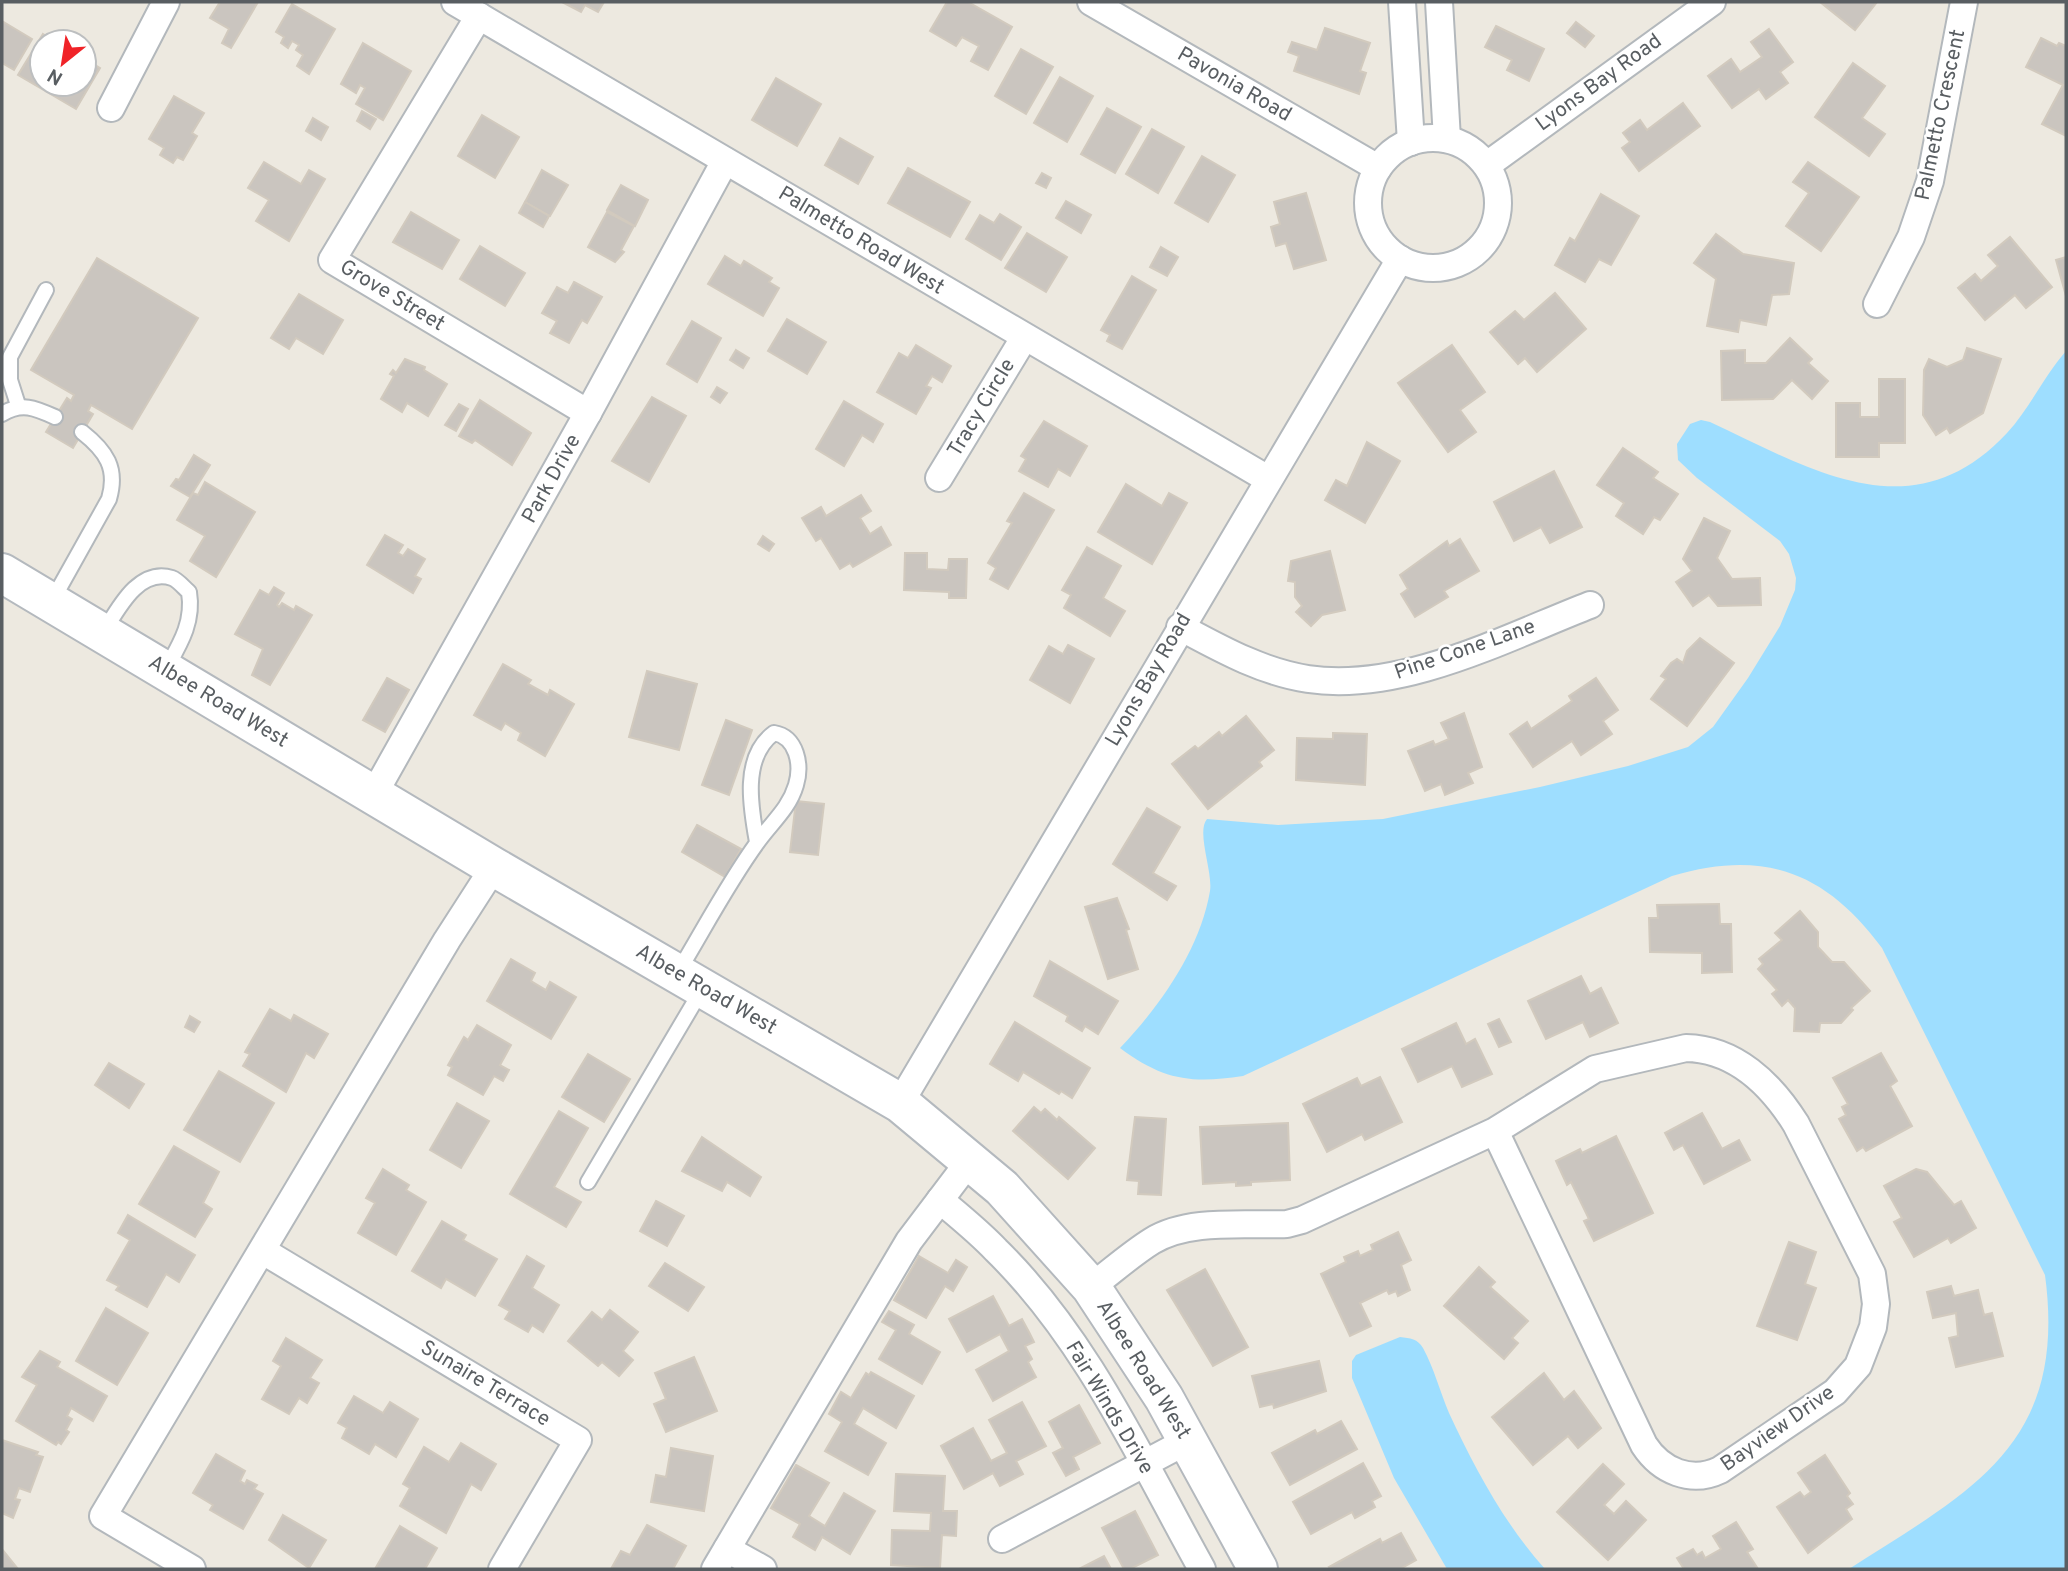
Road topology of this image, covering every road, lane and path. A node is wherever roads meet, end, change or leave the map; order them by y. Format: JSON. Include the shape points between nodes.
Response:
{"nodes":[{"id":1,"x":166,"y":2,"type":"edge"},
{"id":2,"x":455,"y":2,"type":"edge"},
{"id":3,"x":1091,"y":2,"type":"edge"},
{"id":4,"x":1402,"y":2,"type":"edge"},
{"id":5,"x":1439,"y":2,"type":"edge"},
{"id":6,"x":1712,"y":2,"type":"edge"},
{"id":7,"x":1964,"y":2,"type":"edge"},
{"id":8,"x":479,"y":16,"type":"junction"},
{"id":9,"x":111,"y":108,"type":"dead end"},
{"id":10,"x":1447,"y":139,"type":"junction"},
{"id":11,"x":1410,"y":142,"type":"junction"},
{"id":12,"x":725,"y":161,"type":"junction"},
{"id":13,"x":1487,"y":165,"type":"junction"},
{"id":14,"x":1378,"y":168,"type":"junction"},
{"id":15,"x":1400,"y":259,"type":"junction"},
{"id":16,"x":46,"y":290,"type":"dead end"},
{"id":17,"x":1877,"y":303,"type":"dead end"},
{"id":18,"x":1024,"y":338,"type":"junction"},
{"id":19,"x":18,"y":405,"type":"junction"},
{"id":20,"x":2,"y":414,"type":"edge"},
{"id":21,"x":588,"y":414,"type":"junction"},
{"id":22,"x":55,"y":417,"type":"dead end"},
{"id":23,"x":82,"y":432,"type":"dead end"},
{"id":24,"x":939,"y":478,"type":"dead end"},
{"id":25,"x":1268,"y":479,"type":"junction"},
{"id":26,"x":2,"y":573,"type":"edge"},
{"id":27,"x":51,"y":602,"type":"junction"},
{"id":28,"x":1590,"y":605,"type":"dead end"},
{"id":29,"x":1180,"y":627,"type":"junction"},
{"id":30,"x":103,"y":633,"type":"junction"},
{"id":31,"x":166,"y":671,"type":"junction"},
{"id":32,"x":374,"y":794,"type":"junction"},
{"id":33,"x":757,"y":842,"type":"junction"},
{"id":34,"x":495,"y":867,"type":"junction"},
{"id":35,"x":690,"y":981,"type":"junction"},
{"id":36,"x":900,"y":1102,"type":"junction"},
{"id":37,"x":1495,"y":1131,"type":"junction"},
{"id":38,"x":971,"y":1159,"type":"junction"},
{"id":39,"x":588,"y":1182,"type":"dead end"},
{"id":40,"x":940,"y":1200,"type":"junction"},
{"id":41,"x":263,"y":1251,"type":"junction"},
{"id":42,"x":1091,"y":1287,"type":"junction"},
{"id":43,"x":1188,"y":1441,"type":"junction"},
{"id":44,"x":1144,"y":1465,"type":"junction"},
{"id":45,"x":1002,"y":1539,"type":"dead end"},
{"id":46,"x":721,"y":1559,"type":"edge"},
{"id":47,"x":192,"y":1569,"type":"edge"},
{"id":48,"x":502,"y":1569,"type":"edge"},
{"id":49,"x":762,"y":1569,"type":"edge"},
{"id":50,"x":1202,"y":1569,"type":"edge"},
{"id":51,"x":1258,"y":1569,"type":"edge"}],
"edges":[{"from":1,"to":9,"type":"street"},
{"from":2,"to":8,"type":"street","name":"Palmetto Road West"},
{"from":3,"to":14,"type":"street","name":"Pavonia Road"},
{"from":4,"to":11,"type":"street"},
{"from":5,"to":10,"type":"street"},
{"from":6,"to":13,"type":"street","name":"Lyons Bay Road"},
{"from":7,"to":17,"type":"street","name":"Palmetto Crescent","via":[[1930,181],[1911,237]]},
{"from":8,"to":12,"type":"street","name":"Palmetto Road West"},
{"from":8,"to":21,"type":"street","name":"Grove Street","via":[[332,260]]},
{"from":10,"to":11,"type":"street"},
{"from":10,"to":13,"type":"street","via":[[1476,153]]},
{"from":11,"to":14,"type":"street","via":[[1388,155]]},
{"from":12,"to":18,"type":"street","name":"Palmetto Road West"},
{"from":12,"to":21,"type":"street","name":"Park Drive"},
{"from":13,"to":15,"type":"street","via":[[1499,202],[1488,239],[1474,254],[1438,268]]},
{"from":14,"to":15,"type":"street","via":[[1370,187],[1371,218],[1384,245]]},
{"from":15,"to":25,"type":"street","name":"Lyons Bay Road"},
{"from":16,"to":19,"type":"lane","via":[[10,357],[10,380]]},
{"from":18,"to":24,"type":"street","name":"Tracy Circle"},
{"from":18,"to":25,"type":"street","name":"Palmetto Road West"},
{"from":19,"to":20,"type":"lane"},
{"from":19,"to":22,"type":"lane"},
{"from":21,"to":32,"type":"street","name":"Park Drive"},
{"from":23,"to":27,"type":"lane","via":[[109,458],[113,484]]},
{"from":25,"to":29,"type":"street","name":"Lyons Bay Road"},
{"from":26,"to":27,"type":"street","name":"Albee Road West"},
{"from":27,"to":30,"type":"street","name":"Albee Road West"},
{"from":28,"to":29,"type":"street","name":"Pine Cone Lane","via":[[1442,662],[1385,677],[1342,681],[1276,671],[1241,659]]},
{"from":29,"to":36,"type":"street","name":"Lyons Bay Road"},
{"from":30,"to":31,"type":"street","name":"Albee Road West"},
{"from":30,"to":31,"type":"lane","via":[[127,594],[150,579],[172,578],[189,592],[192,608],[186,633]]},
{"from":31,"to":32,"type":"street","name":"Albee Road West"},
{"from":32,"to":34,"type":"street","name":"Albee Road West"},
{"from":33,"to":33,"type":"lane","via":[[779,817],[800,771],[795,749],[774,733],[767,738],[753,770],[749,800]]},
{"from":33,"to":35,"type":"lane"},
{"from":34,"to":35,"type":"street","name":"Albee Road West"},
{"from":34,"to":41,"type":"street"},
{"from":35,"to":36,"type":"street","name":"Albee Road West"},
{"from":35,"to":39,"type":"lane"},
{"from":36,"to":38,"type":"street","name":"Albee Road West"},
{"from":37,"to":37,"type":"street","name":"Bayview Drive","via":[[1644,1446],[1664,1466],[1686,1476],[1720,1471],[1835,1392],[1858,1366],[1873,1327],[1872,1274],[1782,1102],[1732,1059],[1697,1048],[1623,1062],[1582,1075]]},
{"from":37,"to":42,"type":"street","name":"Bayview Drive","via":[[1302,1220],[1172,1232]]},
{"from":38,"to":40,"type":"street"},
{"from":38,"to":42,"type":"street","name":"Albee Road West","via":[[1033,1220]]},
{"from":40,"to":44,"type":"street","name":"Fair Winds Drive","via":[[997,1250],[1045,1306],[1100,1385]]},
{"from":40,"to":46,"type":"street","via":[[909,1241]]},
{"from":41,"to":47,"type":"street","via":[[103,1517]]},
{"from":41,"to":48,"type":"street","name":"Sunaire Terrace","via":[[578,1440]]},
{"from":42,"to":43,"type":"street","name":"Albee Road West","via":[[1140,1357]]},
{"from":43,"to":44,"type":"street"},
{"from":43,"to":51,"type":"street","name":"Albee Road West"},
{"from":44,"to":45,"type":"street"},
{"from":44,"to":50,"type":"street","name":"Fair Winds Drive"},
{"from":46,"to":49,"type":"street"}]}
